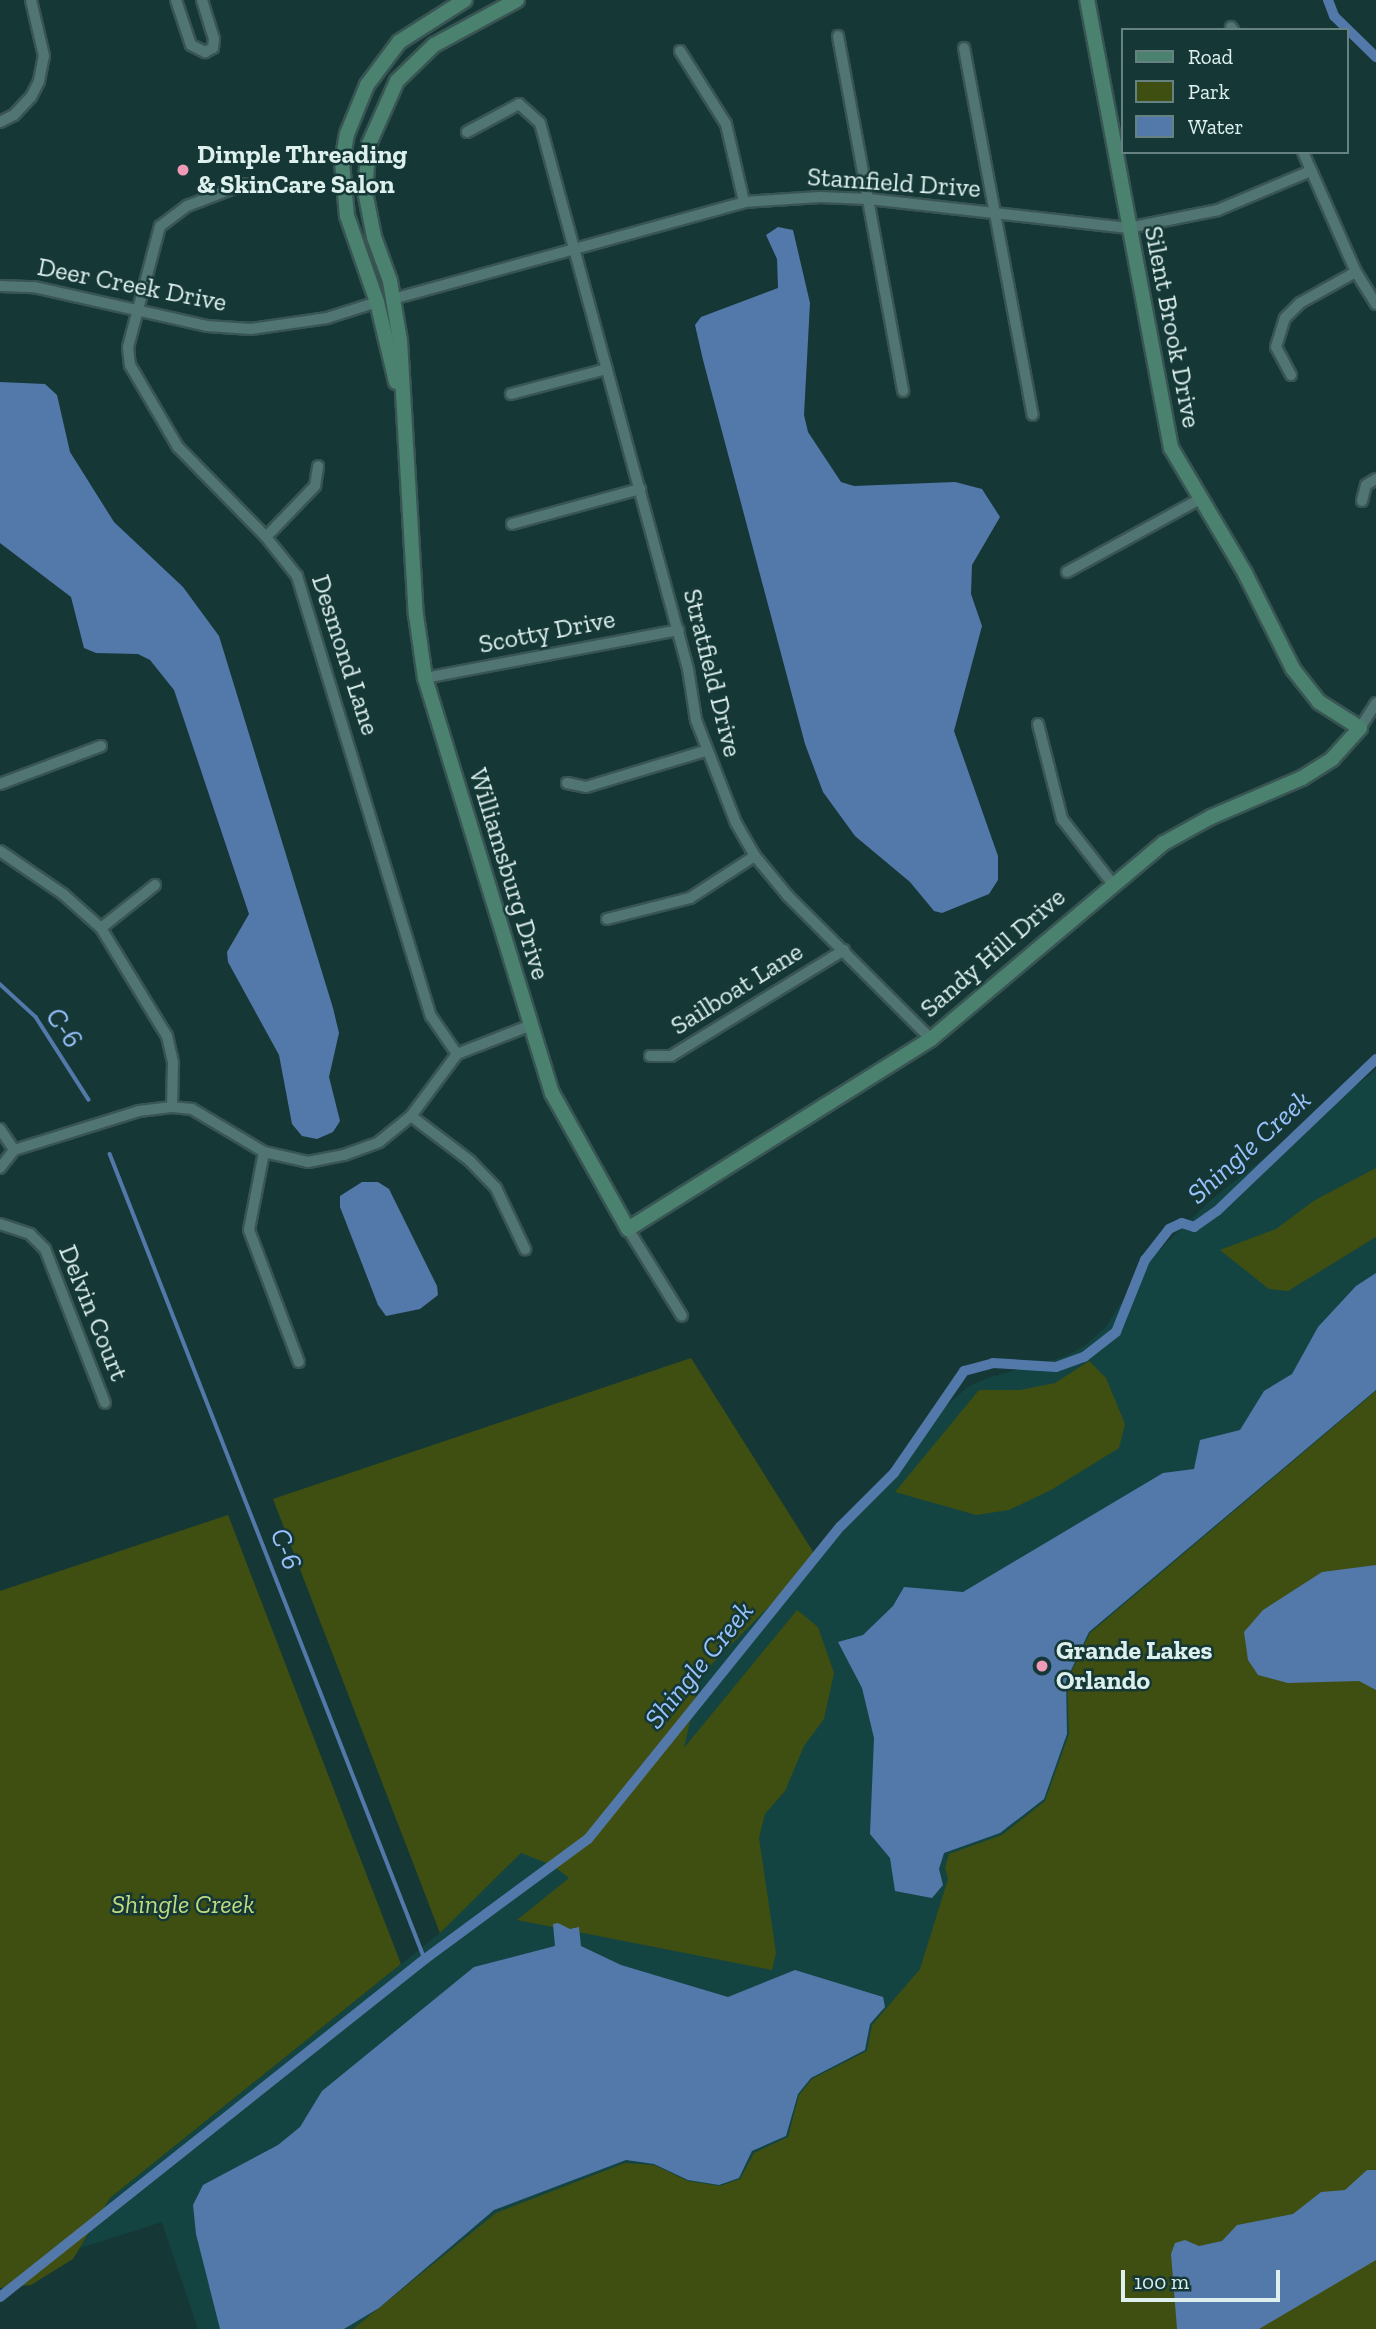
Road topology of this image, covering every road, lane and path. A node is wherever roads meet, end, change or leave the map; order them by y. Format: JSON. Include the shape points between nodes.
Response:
{"nodes":[{"id":1,"x":31,"y":0,"type":"edge"},
{"id":2,"x":176,"y":0,"type":"edge"},
{"id":3,"x":202,"y":0,"type":"edge"},
{"id":4,"x":465,"y":0,"type":"edge"},
{"id":5,"x":517,"y":0,"type":"edge"},
{"id":6,"x":1087,"y":0,"type":"edge"},
{"id":7,"x":838,"y":36,"type":"dead end"},
{"id":8,"x":964,"y":48,"type":"dead end"},
{"id":9,"x":680,"y":51,"type":"dead end"},
{"id":10,"x":0,"y":122,"type":"edge"},
{"id":11,"x":467,"y":132,"type":"dead end"},
{"id":12,"x":1304,"y":154,"type":"edge"},
{"id":13,"x":1311,"y":171,"type":"junction"},
{"id":14,"x":245,"y":184,"type":"dead end"},
{"id":15,"x":869,"y":200,"type":"junction"},
{"id":16,"x":744,"y":202,"type":"junction"},
{"id":17,"x":997,"y":214,"type":"junction"},
{"id":18,"x":1128,"y":228,"type":"junction"},
{"id":19,"x":575,"y":249,"type":"junction"},
{"id":20,"x":1356,"y":272,"type":"junction"},
{"id":21,"x":0,"y":286,"type":"edge"},
{"id":22,"x":393,"y":299,"type":"junction"},
{"id":23,"x":377,"y":302,"type":"junction"},
{"id":24,"x":1376,"y":304,"type":"edge"},
{"id":25,"x":137,"y":310,"type":"junction"},
{"id":26,"x":607,"y":369,"type":"junction"},
{"id":27,"x":1291,"y":374,"type":"dead end"},
{"id":28,"x":904,"y":391,"type":"dead end"},
{"id":29,"x":511,"y":394,"type":"dead end"},
{"id":30,"x":402,"y":411,"type":"junction"},
{"id":31,"x":1033,"y":415,"type":"dead end"},
{"id":32,"x":318,"y":466,"type":"dead end"},
{"id":33,"x":1376,"y":479,"type":"edge"},
{"id":34,"x":640,"y":489,"type":"junction"},
{"id":35,"x":1198,"y":500,"type":"junction"},
{"id":36,"x":1362,"y":501,"type":"dead end"},
{"id":37,"x":512,"y":524,"type":"dead end"},
{"id":38,"x":266,"y":537,"type":"junction"},
{"id":39,"x":1067,"y":572,"type":"dead end"},
{"id":40,"x":678,"y":630,"type":"junction"},
{"id":41,"x":425,"y":678,"type":"junction"},
{"id":42,"x":1376,"y":703,"type":"edge"},
{"id":43,"x":1038,"y":724,"type":"dead end"},
{"id":44,"x":1360,"y":728,"type":"junction"},
{"id":45,"x":101,"y":746,"type":"dead end"},
{"id":46,"x":705,"y":751,"type":"junction"},
{"id":47,"x":567,"y":783,"type":"dead end"},
{"id":48,"x":0,"y":784,"type":"edge"},
{"id":49,"x":0,"y":850,"type":"edge"},
{"id":50,"x":755,"y":856,"type":"junction"},
{"id":51,"x":1112,"y":883,"type":"junction"},
{"id":52,"x":155,"y":885,"type":"dead end"},
{"id":53,"x":607,"y":919,"type":"dead end"},
{"id":54,"x":101,"y":928,"type":"junction"},
{"id":55,"x":844,"y":950,"type":"junction"},
{"id":56,"x":529,"y":1026,"type":"junction"},
{"id":57,"x":931,"y":1040,"type":"junction"},
{"id":58,"x":457,"y":1054,"type":"junction"},
{"id":59,"x":650,"y":1056,"type":"dead end"},
{"id":60,"x":172,"y":1107,"type":"junction"},
{"id":61,"x":411,"y":1116,"type":"junction"},
{"id":62,"x":0,"y":1129,"type":"edge"},
{"id":63,"x":14,"y":1150,"type":"junction"},
{"id":64,"x":264,"y":1152,"type":"junction"},
{"id":65,"x":0,"y":1168,"type":"edge"},
{"id":66,"x":0,"y":1224,"type":"edge"},
{"id":67,"x":628,"y":1229,"type":"junction"},
{"id":68,"x":525,"y":1249,"type":"dead end"},
{"id":69,"x":682,"y":1316,"type":"dead end"},
{"id":70,"x":299,"y":1362,"type":"dead end"},
{"id":71,"x":105,"y":1403,"type":"dead end"}],
"edges":[{"from":1,"to":10,"type":"street","via":[[44,56],[39,81],[31,97]]},
{"from":2,"to":3,"type":"street","via":[[191,45],[205,52],[214,39]]},
{"from":4,"to":23,"type":"street","name":"Williamsburg Drive","via":[[417,28],[391,51],[367,85],[347,134],[342,176],[347,216]]},
{"from":5,"to":22,"type":"street","name":"Williamsburg Drive","via":[[456,30],[419,57],[397,82],[375,124],[365,191]]},
{"from":6,"to":18,"type":"street","name":"Silent Brook Drive"},
{"from":7,"to":15,"type":"street"},
{"from":8,"to":17,"type":"street"},
{"from":9,"to":16,"type":"street","via":[[726,124]]},
{"from":11,"to":19,"type":"street","name":"Stratfield Drive","via":[[508,106],[530,109],[540,123]]},
{"from":12,"to":13,"type":"street"},
{"from":13,"to":18,"type":"street","name":"Stamfield Drive","via":[[1218,210]]},
{"from":13,"to":20,"type":"street"},
{"from":14,"to":25,"type":"street","name":"Desmond Lane","via":[[187,206],[160,226]]},
{"from":15,"to":16,"type":"street","name":"Stamfield Drive","via":[[820,197]]},
{"from":15,"to":17,"type":"street","name":"Stamfield Drive"},
{"from":15,"to":28,"type":"street"},
{"from":16,"to":19,"type":"street","name":"Stamfield Drive"},
{"from":17,"to":18,"type":"street","name":"Stamfield Drive"},
{"from":17,"to":31,"type":"street"},
{"from":18,"to":35,"type":"street","name":"Silent Brook Drive","via":[[1163,421],[1171,448]]},
{"from":19,"to":22,"type":"street","name":"Stamfield Drive"},
{"from":19,"to":26,"type":"street","name":"Stratfield Drive"},
{"from":20,"to":24,"type":"street"},
{"from":20,"to":27,"type":"street","via":[[1300,303],[1285,318],[1276,347]]},
{"from":21,"to":25,"type":"street","name":"Deer Creek Drive","via":[[34,287]]},
{"from":22,"to":30,"type":"street","name":"Williamsburg Drive","via":[[400,341]]},
{"from":23,"to":25,"type":"street","name":"Deer Creek Drive","via":[[327,318],[251,329],[206,326]]},
{"from":23,"to":30,"type":"street","name":"Williamsburg Drive"},
{"from":25,"to":38,"type":"street","name":"Desmond Lane","via":[[128,348],[138,384],[178,447]]},
{"from":26,"to":29,"type":"street"},
{"from":26,"to":34,"type":"street","name":"Stratfield Drive"},
{"from":30,"to":41,"type":"street","name":"Williamsburg Drive","via":[[415,615]]},
{"from":32,"to":38,"type":"street","via":[[314,486]]},
{"from":33,"to":36,"type":"street","via":[[1366,485]]},
{"from":34,"to":37,"type":"street"},
{"from":34,"to":40,"type":"street","name":"Stratfield Drive"},
{"from":35,"to":39,"type":"street"},
{"from":35,"to":44,"type":"street","name":"Silent Brook Drive","via":[[1245,573],[1308,691]]},
{"from":38,"to":58,"type":"street","name":"Desmond Lane","via":[[297,576],[310,608],[431,1016]]},
{"from":40,"to":41,"type":"street","name":"Scotty Drive"},
{"from":40,"to":46,"type":"street","name":"Stratfield Drive"},
{"from":41,"to":56,"type":"street","name":"Williamsburg Drive"},
{"from":42,"to":44,"type":"street","name":"Sandy Hill Drive"},
{"from":43,"to":51,"type":"street","via":[[1062,819]]},
{"from":44,"to":51,"type":"street","name":"Sandy Hill Drive","via":[[1332,759],[1302,778],[1188,829]]},
{"from":45,"to":48,"type":"street"},
{"from":46,"to":47,"type":"street","via":[[586,787]]},
{"from":46,"to":50,"type":"street","name":"Stratfield Drive","via":[[721,793]]},
{"from":49,"to":54,"type":"street","via":[[63,894]]},
{"from":50,"to":53,"type":"street","via":[[690,898]]},
{"from":50,"to":55,"type":"street","name":"Stratfield Drive"},
{"from":51,"to":57,"type":"street","name":"Sandy Hill Drive"},
{"from":52,"to":54,"type":"street"},
{"from":54,"to":60,"type":"street","via":[[167,1036],[173,1063]]},
{"from":55,"to":57,"type":"street","name":"Stratfield Drive"},
{"from":55,"to":59,"type":"street","name":"Sailboat Lane","via":[[671,1056]]},
{"from":56,"to":58,"type":"street"},
{"from":56,"to":67,"type":"street","name":"Williamsburg Drive","via":[[552,1093]]},
{"from":57,"to":67,"type":"street","name":"Sandy Hill Drive"},
{"from":58,"to":61,"type":"street"},
{"from":60,"to":63,"type":"street","via":[[139,1111]]},
{"from":60,"to":64,"type":"street","via":[[192,1109]]},
{"from":61,"to":64,"type":"street","via":[[379,1142],[344,1155],[308,1162]]},
{"from":61,"to":68,"type":"street","via":[[470,1161],[496,1188]]},
{"from":62,"to":63,"type":"street"},
{"from":63,"to":65,"type":"street"},
{"from":64,"to":70,"type":"street","via":[[249,1230]]},
{"from":66,"to":71,"type":"street","name":"Delvin Court","via":[[30,1234],[45,1249]]},
{"from":67,"to":69,"type":"street","name":"Williamsburg Drive"}]}
